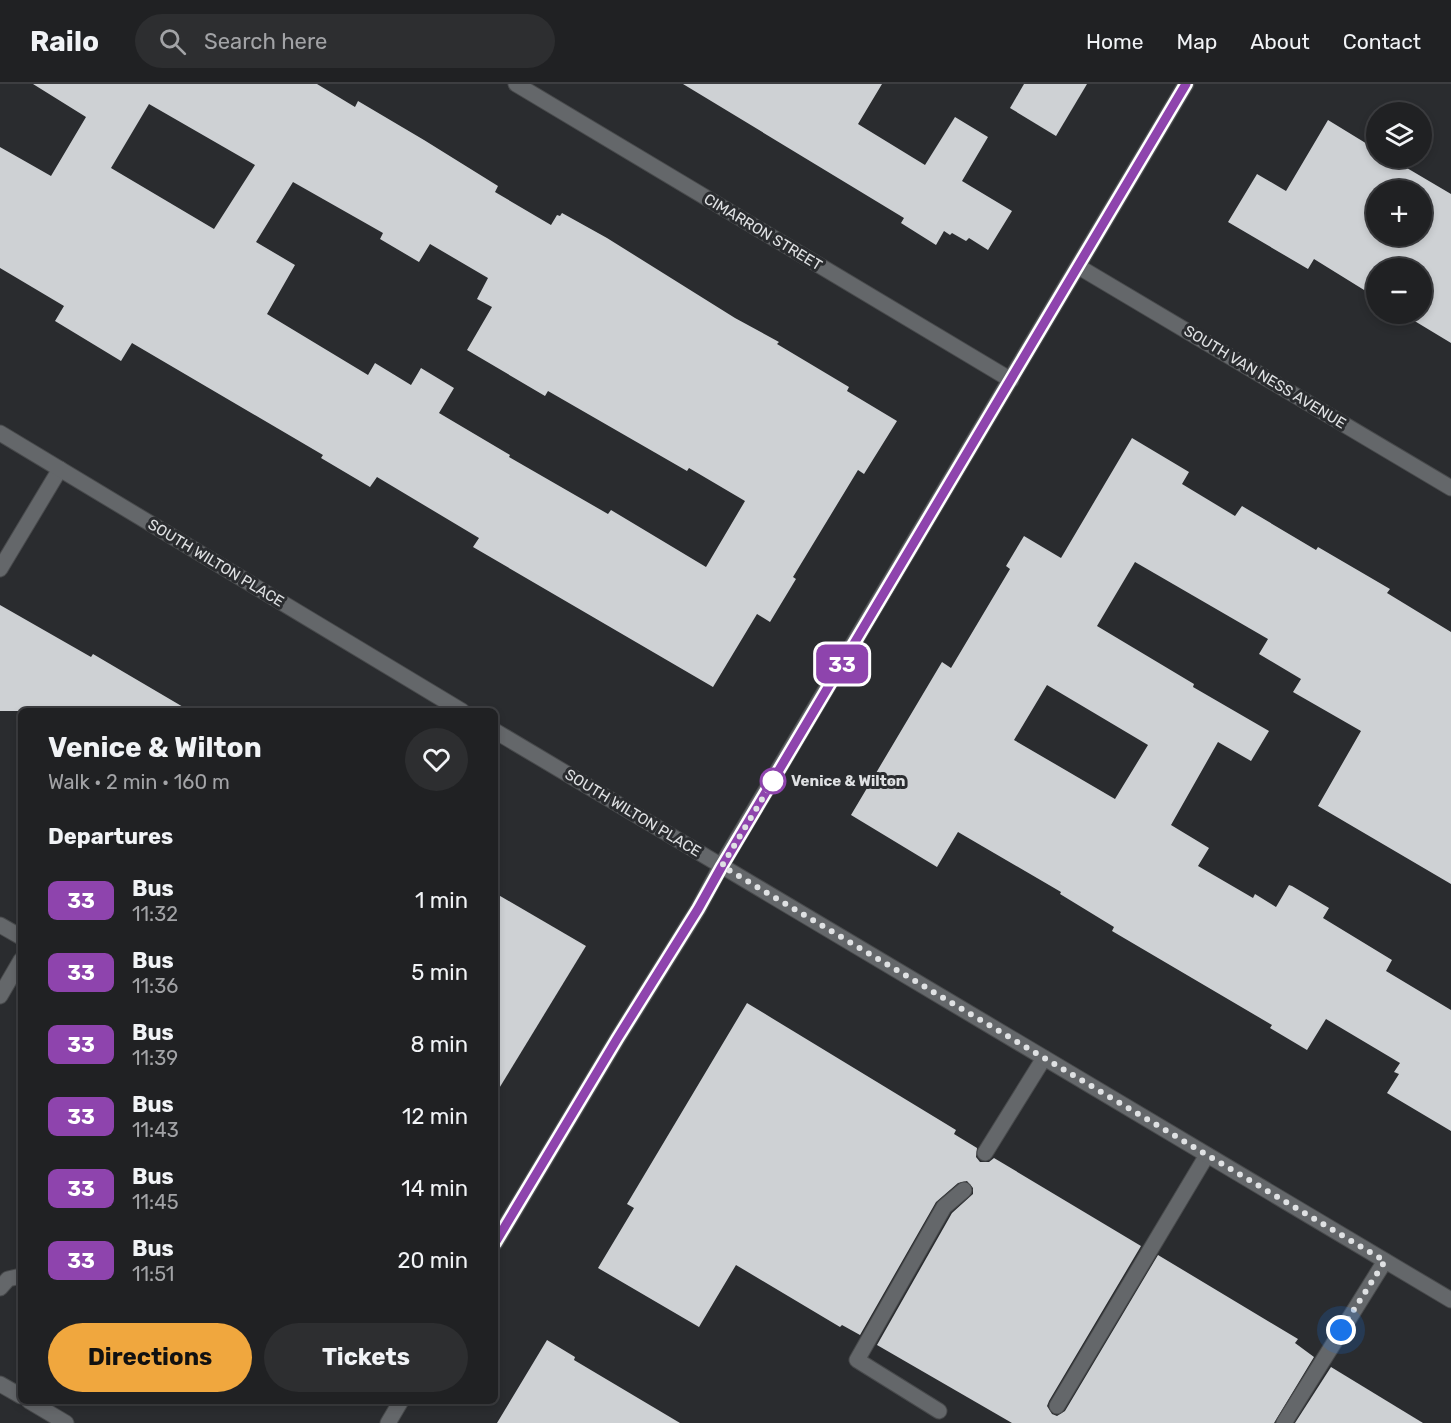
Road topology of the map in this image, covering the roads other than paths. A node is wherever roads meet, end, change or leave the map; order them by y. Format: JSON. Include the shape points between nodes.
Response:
{"nodes":[{"id":1,"x":516,"y":84,"type":"edge"},
{"id":2,"x":1186,"y":84,"type":"edge"},
{"id":3,"x":1079,"y":267,"type":"junction"},
{"id":4,"x":1011,"y":380,"type":"junction"},
{"id":5,"x":0,"y":433,"type":"edge"},
{"id":6,"x":60,"y":470,"type":"junction"},
{"id":7,"x":1451,"y":488,"type":"edge"},
{"id":8,"x":0,"y":568,"type":"edge"},
{"id":9,"x":457,"y":708,"type":"edge"},
{"id":10,"x":498,"y":733,"type":"edge"},
{"id":11,"x":722,"y":866,"type":"junction"},
{"id":12,"x":0,"y":925,"type":"edge"},
{"id":13,"x":18,"y":936,"type":"edge"},
{"id":14,"x":18,"y":965,"type":"edge"},
{"id":15,"x":0,"y":996,"type":"edge"},
{"id":16,"x":1044,"y":1058,"type":"junction"},
{"id":17,"x":985,"y":1153,"type":"dead end"},
{"id":18,"x":1208,"y":1155,"type":"junction"},
{"id":19,"x":964,"y":1190,"type":"dead end"},
{"id":20,"x":498,"y":1238,"type":"edge"},
{"id":21,"x":1385,"y":1261,"type":"junction"},
{"id":22,"x":18,"y":1277,"type":"edge"},
{"id":23,"x":0,"y":1288,"type":"edge"},
{"id":24,"x":1451,"y":1300,"type":"edge"},
{"id":25,"x":0,"y":1384,"type":"edge"},
{"id":26,"x":18,"y":1394,"type":"edge"},
{"id":27,"x":35,"y":1404,"type":"edge"},
{"id":28,"x":399,"y":1404,"type":"edge"},
{"id":29,"x":1057,"y":1406,"type":"dead end"},
{"id":30,"x":939,"y":1411,"type":"dead end"},
{"id":31,"x":66,"y":1423,"type":"edge"},
{"id":32,"x":388,"y":1423,"type":"edge"},
{"id":33,"x":1284,"y":1423,"type":"edge"}],
"edges":[{"from":1,"to":4,"type":"street","name":"CIMARRON STREET"},
{"from":2,"to":3,"type":"street"},
{"from":3,"to":4,"type":"street"},
{"from":3,"to":7,"type":"street","name":"SOUTH VAN NESS AVENUE"},
{"from":4,"to":11,"type":"street"},
{"from":5,"to":6,"type":"street","name":"SOUTH WILTON PLACE"},
{"from":6,"to":8,"type":"street"},
{"from":6,"to":9,"type":"street","name":"SOUTH WILTON PLACE"},
{"from":10,"to":11,"type":"street","name":"SOUTH WILTON PLACE"},
{"from":11,"to":16,"type":"street","name":"SOUTH WILTON PLACE"},
{"from":11,"to":20,"type":"street"},
{"from":12,"to":13,"type":"street"},
{"from":14,"to":15,"type":"street"},
{"from":16,"to":17,"type":"street"},
{"from":16,"to":18,"type":"street","name":"SOUTH WILTON PLACE"},
{"from":18,"to":21,"type":"street","name":"SOUTH WILTON PLACE"},
{"from":18,"to":29,"type":"street"},
{"from":19,"to":30,"type":"street","via":[[944,1207],[857,1360]]},
{"from":21,"to":24,"type":"street","name":"SOUTH WILTON PLACE"},
{"from":21,"to":33,"type":"street"},
{"from":22,"to":23,"type":"street","via":[[8,1279]]},
{"from":25,"to":26,"type":"street"},
{"from":27,"to":31,"type":"street"},
{"from":28,"to":32,"type":"street"}]}
